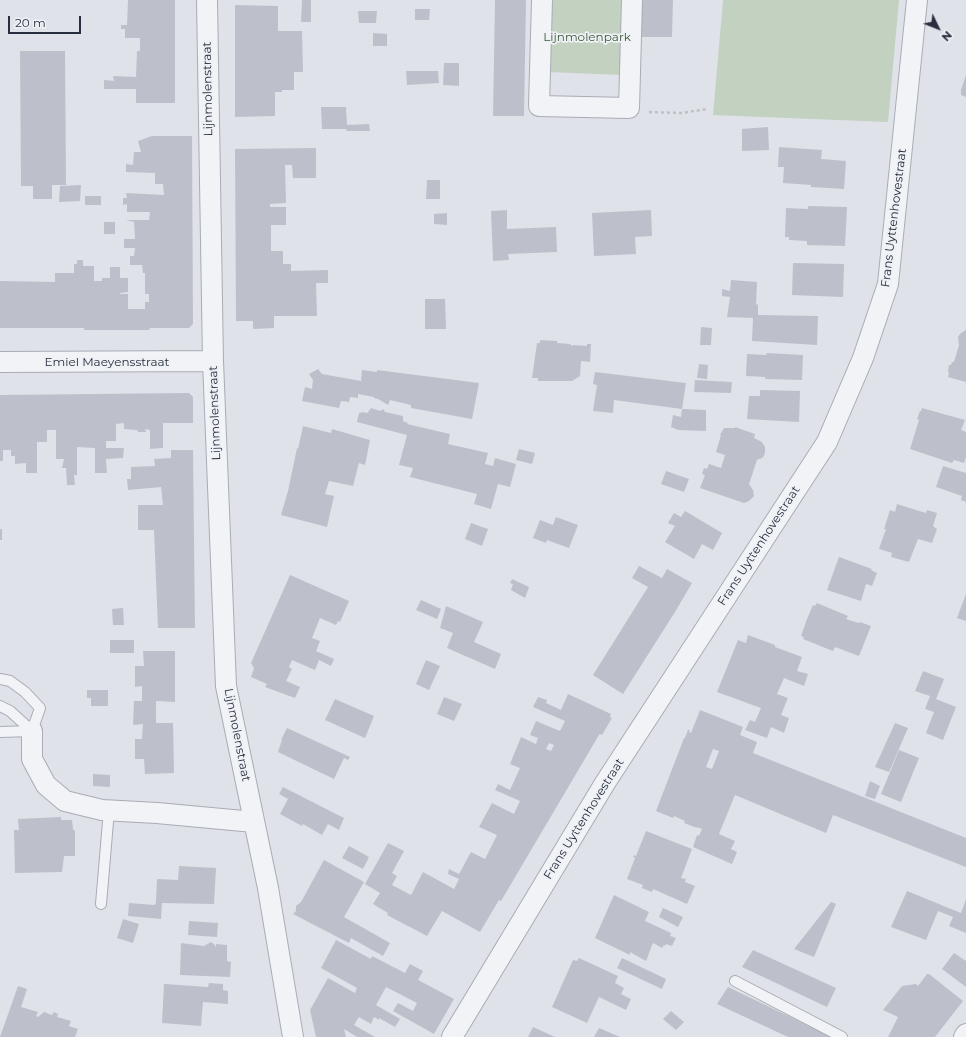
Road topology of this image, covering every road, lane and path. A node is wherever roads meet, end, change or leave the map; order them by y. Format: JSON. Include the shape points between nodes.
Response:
{"nodes":[{"id":1,"x":207,"y":0,"type":"edge"},
{"id":2,"x":542,"y":0,"type":"edge"},
{"id":3,"x":632,"y":0,"type":"edge"},
{"id":4,"x":917,"y":0,"type":"edge"},
{"id":5,"x":630,"y":108,"type":"junction"},
{"id":6,"x":708,"y":109,"type":"dead end"},
{"id":7,"x":213,"y":361,"type":"junction"},
{"id":8,"x":0,"y":362,"type":"edge"},
{"id":9,"x":0,"y":679,"type":"edge"},
{"id":10,"x":0,"y":706,"type":"edge"},
{"id":11,"x":32,"y":731,"type":"junction"},
{"id":12,"x":0,"y":732,"type":"edge"},
{"id":13,"x":109,"y":810,"type":"junction"},
{"id":14,"x":254,"y":822,"type":"junction"},
{"id":15,"x":101,"y":904,"type":"dead end"},
{"id":16,"x":735,"y":981,"type":"dead end"},
{"id":17,"x":966,"y":1034,"type":"edge"},
{"id":18,"x":293,"y":1037,"type":"edge"},
{"id":19,"x":452,"y":1037,"type":"edge"},
{"id":20,"x":842,"y":1037,"type":"edge"},
{"id":21,"x":964,"y":1037,"type":"edge"}],
"edges":[{"from":1,"to":7,"type":"street","name":"Lijnmolenstraat"},
{"from":2,"to":5,"type":"street","via":[[539,106]]},
{"from":3,"to":5,"type":"street"},
{"from":4,"to":19,"type":"street","name":"Frans Uyttenhovestraat","via":[[888,284],[863,358],[827,442],[605,783]]},
{"from":5,"to":6,"type":"path","via":[[650,112],[681,113]]},
{"from":7,"to":8,"type":"street","name":"Emiel Maeyensstraat"},
{"from":7,"to":14,"type":"street","name":"Lijnmolenstraat","via":[[226,686]]},
{"from":9,"to":11,"type":"lane","via":[[10,681],[40,708]]},
{"from":10,"to":11,"type":"lane","via":[[10,711]]},
{"from":11,"to":12,"type":"lane"},
{"from":11,"to":13,"type":"street","via":[[32,759],[46,785],[65,800]]},
{"from":13,"to":14,"type":"street"},
{"from":13,"to":15,"type":"lane"},
{"from":14,"to":18,"type":"street","name":"Lijnmolenstraat"},
{"from":16,"to":20,"type":"lane"},
{"from":17,"to":21,"type":"street"}]}
